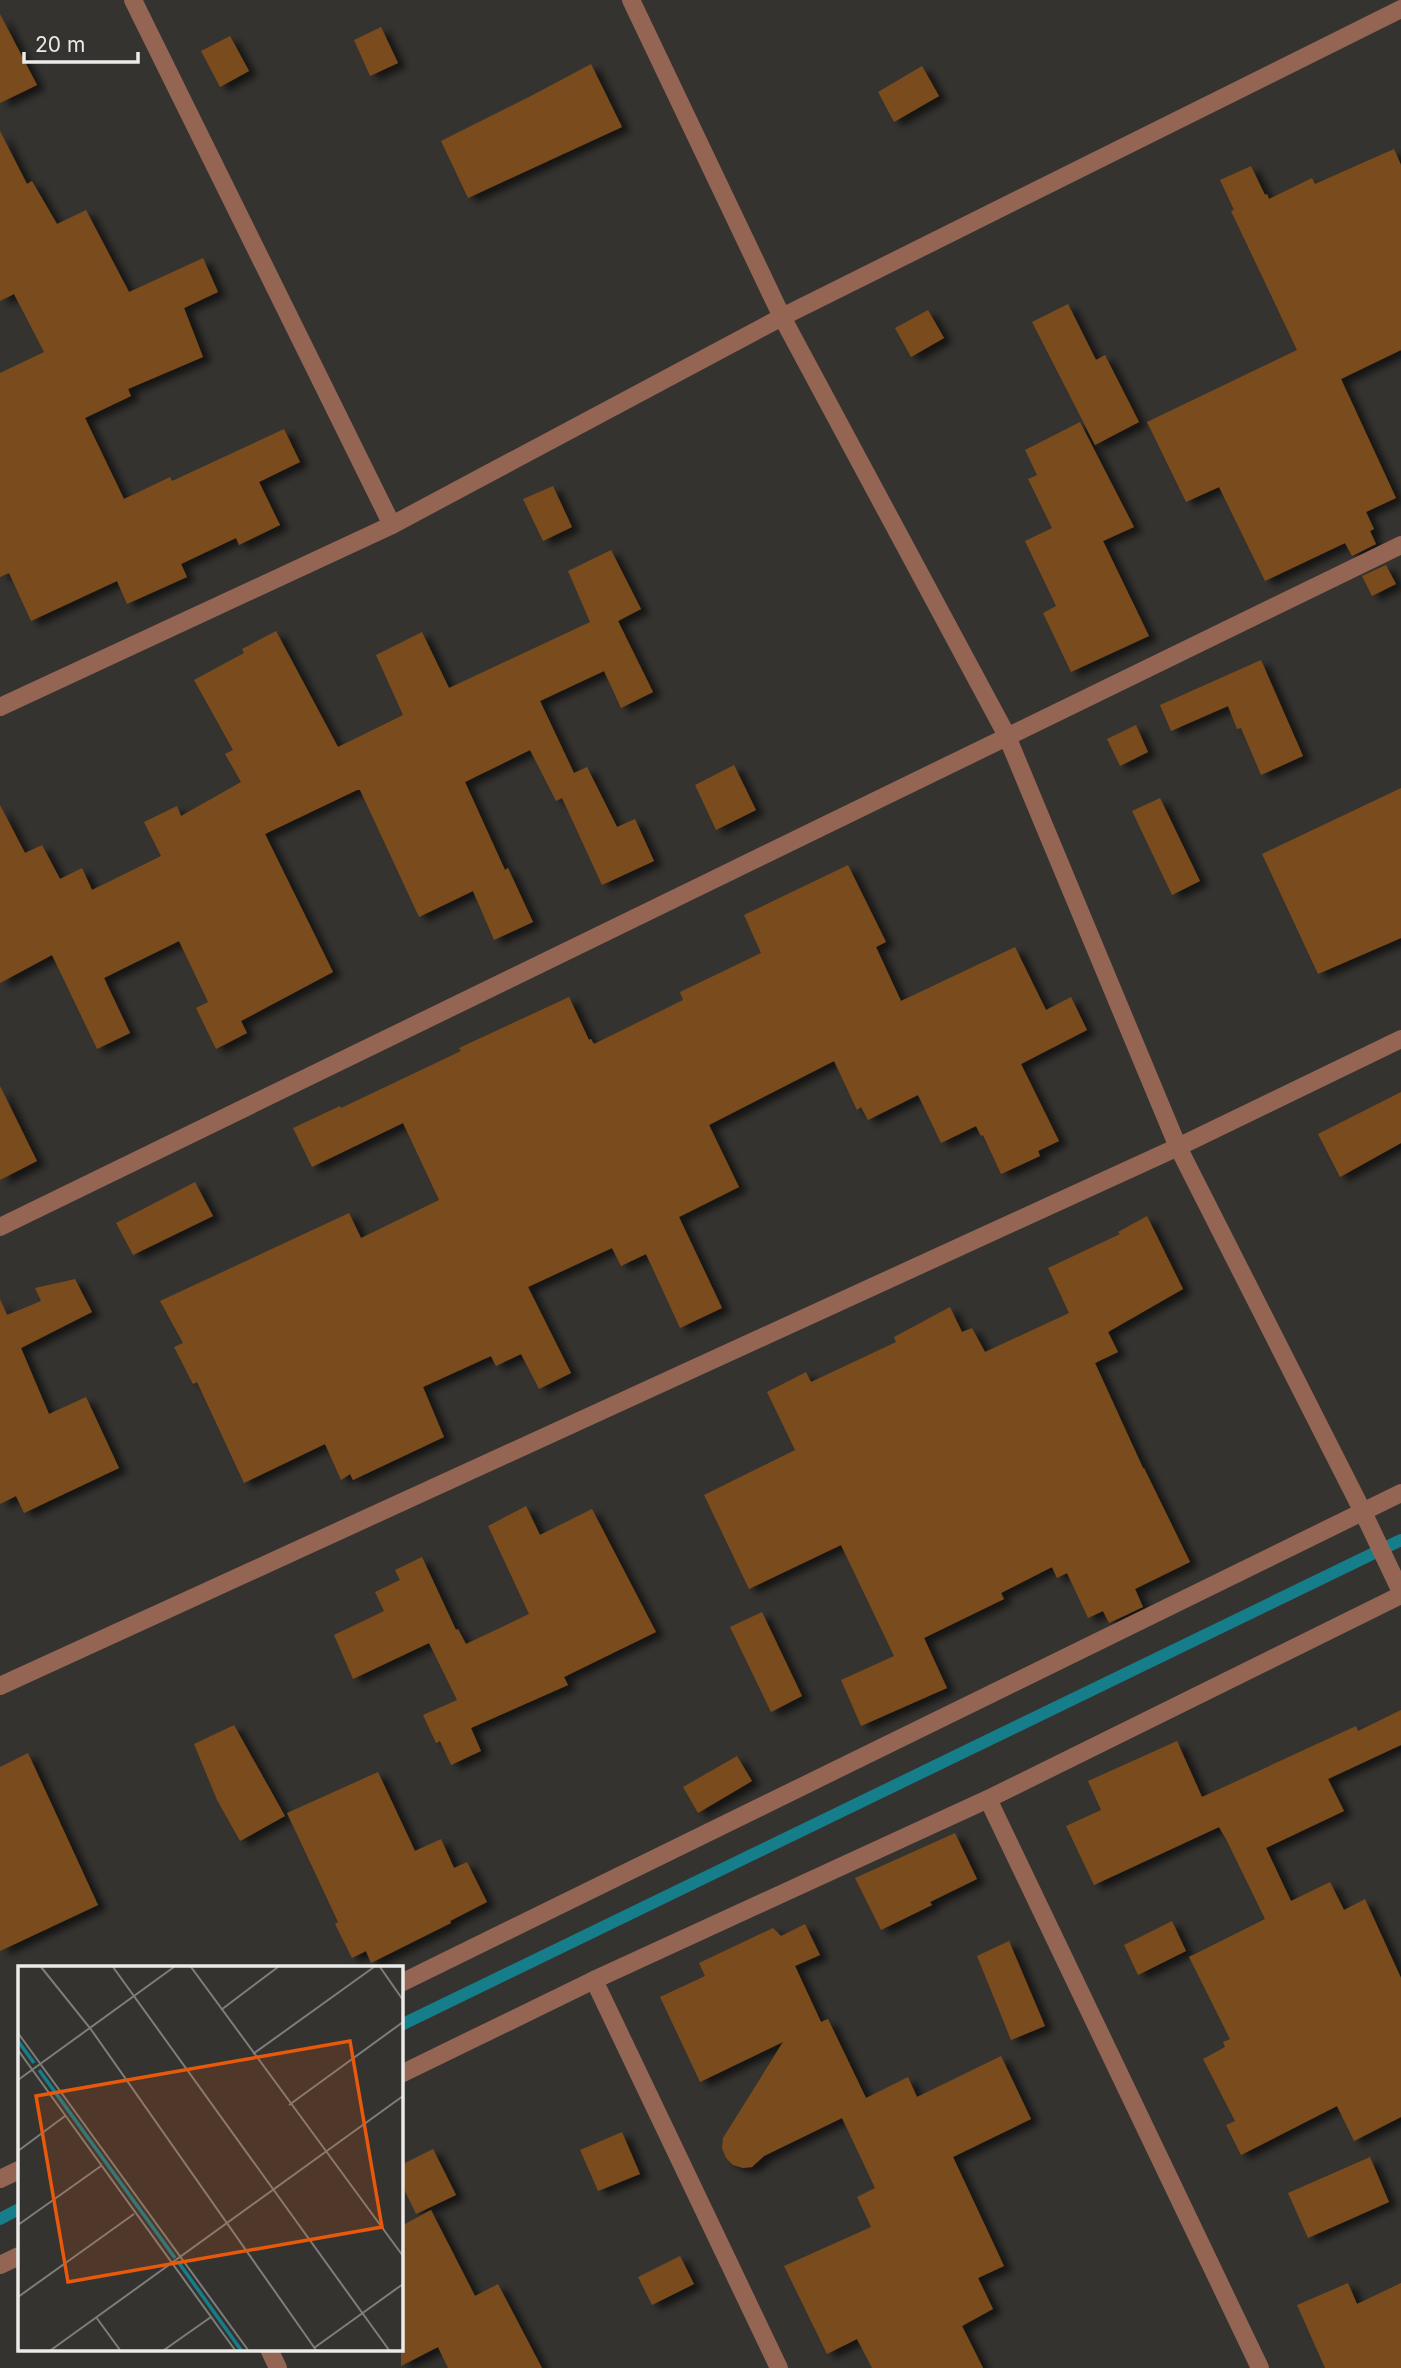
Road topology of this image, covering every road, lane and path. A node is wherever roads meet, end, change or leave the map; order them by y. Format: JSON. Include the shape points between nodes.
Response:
{"nodes":[{"id":1,"x":132,"y":0,"type":"edge"},
{"id":2,"x":631,"y":0,"type":"edge"},
{"id":3,"x":1401,"y":9,"type":"edge"},
{"id":4,"x":782,"y":317,"type":"junction"},
{"id":5,"x":392,"y":525,"type":"junction"},
{"id":6,"x":1401,"y":545,"type":"edge"},
{"id":7,"x":0,"y":707,"type":"edge"},
{"id":8,"x":1006,"y":734,"type":"junction"},
{"id":9,"x":1401,"y":1039,"type":"edge"},
{"id":10,"x":1178,"y":1147,"type":"junction"},
{"id":11,"x":0,"y":1227,"type":"edge"},
{"id":12,"x":1401,"y":1493,"type":"edge"},
{"id":13,"x":1363,"y":1512,"type":"junction"},
{"id":14,"x":1401,"y":1594,"type":"edge"},
{"id":15,"x":0,"y":1686,"type":"edge"},
{"id":16,"x":988,"y":1799,"type":"junction"},
{"id":17,"x":594,"y":1980,"type":"junction"},
{"id":18,"x":402,"y":1983,"type":"edge"},
{"id":19,"x":402,"y":2074,"type":"edge"},
{"id":20,"x":18,"y":2170,"type":"edge"},
{"id":21,"x":0,"y":2179,"type":"edge"},
{"id":22,"x":18,"y":2256,"type":"edge"},
{"id":23,"x":0,"y":2265,"type":"edge"},
{"id":24,"x":269,"y":2350,"type":"edge"},
{"id":25,"x":278,"y":2368,"type":"edge"},
{"id":26,"x":779,"y":2368,"type":"edge"},
{"id":27,"x":1260,"y":2368,"type":"edge"}],
"edges":[{"from":1,"to":5,"type":"street"},
{"from":2,"to":4,"type":"street"},
{"from":3,"to":4,"type":"street"},
{"from":4,"to":5,"type":"street"},
{"from":4,"to":8,"type":"street"},
{"from":5,"to":7,"type":"street"},
{"from":6,"to":8,"type":"street"},
{"from":8,"to":10,"type":"street"},
{"from":8,"to":11,"type":"street"},
{"from":9,"to":10,"type":"street"},
{"from":10,"to":13,"type":"street"},
{"from":10,"to":15,"type":"street"},
{"from":12,"to":13,"type":"street"},
{"from":13,"to":14,"type":"street"},
{"from":13,"to":18,"type":"street"},
{"from":14,"to":16,"type":"street"},
{"from":16,"to":17,"type":"street"},
{"from":16,"to":27,"type":"street"},
{"from":17,"to":19,"type":"street"},
{"from":17,"to":26,"type":"street"},
{"from":20,"to":21,"type":"street"},
{"from":22,"to":23,"type":"street"},
{"from":24,"to":25,"type":"street"}]}
